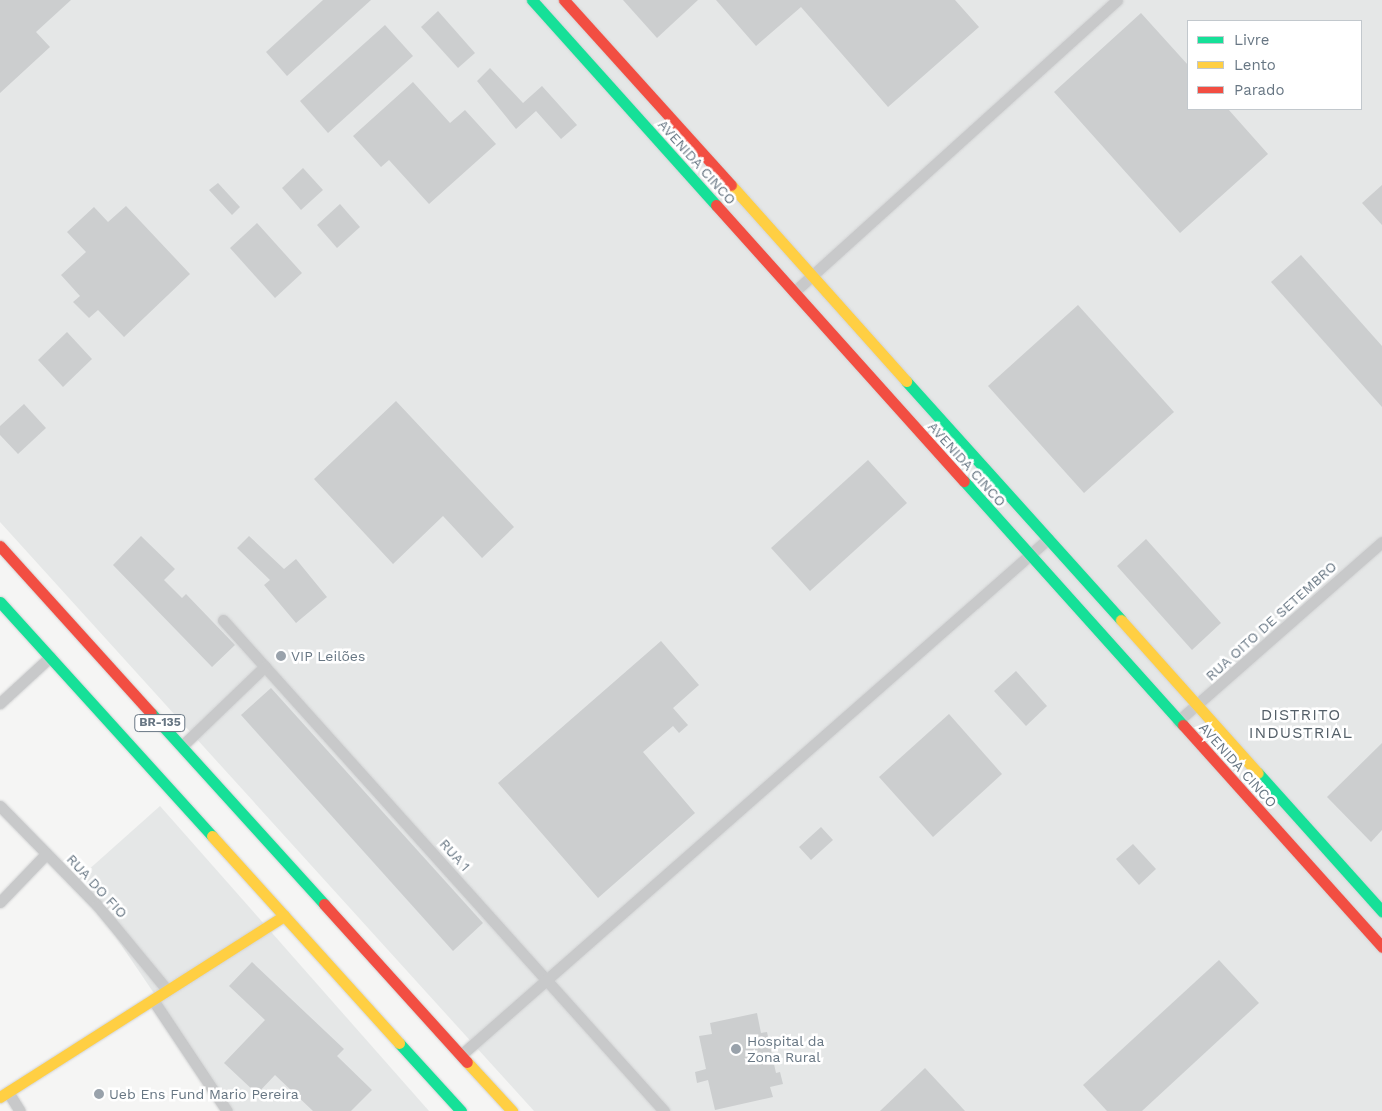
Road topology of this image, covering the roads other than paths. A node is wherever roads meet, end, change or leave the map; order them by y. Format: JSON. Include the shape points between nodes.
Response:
{"nodes":[{"id":1,"x":532,"y":0,"type":"edge"},
{"id":2,"x":564,"y":0,"type":"edge"},
{"id":3,"x":1117,"y":0,"type":"edge"},
{"id":4,"x":813,"y":276,"type":"junction"},
{"id":5,"x":794,"y":292,"type":"junction"},
{"id":6,"x":1048,"y":539,"type":"junction"},
{"id":7,"x":1382,"y":542,"type":"edge"},
{"id":8,"x":0,"y":546,"type":"edge"},
{"id":9,"x":1029,"y":556,"type":"junction"},
{"id":10,"x":0,"y":602,"type":"edge"},
{"id":11,"x":222,"y":620,"type":"dead end"},
{"id":12,"x":50,"y":657,"type":"junction"},
{"id":13,"x":265,"y":666,"type":"junction"},
{"id":14,"x":0,"y":703,"type":"edge"},
{"id":15,"x":1199,"y":705,"type":"junction"},
{"id":16,"x":1178,"y":721,"type":"junction"},
{"id":17,"x":182,"y":746,"type":"junction"},
{"id":18,"x":0,"y":806,"type":"edge"},
{"id":19,"x":46,"y":854,"type":"junction"},
{"id":20,"x":0,"y":902,"type":"edge"},
{"id":21,"x":1382,"y":910,"type":"edge"},
{"id":22,"x":284,"y":916,"type":"junction"},
{"id":23,"x":1382,"y":947,"type":"edge"},
{"id":24,"x":546,"y":980,"type":"junction"},
{"id":25,"x":167,"y":990,"type":"junction"},
{"id":26,"x":153,"y":1000,"type":"junction"},
{"id":27,"x":461,"y":1055,"type":"junction"},
{"id":28,"x":4,"y":1094,"type":"edge"},
{"id":29,"x":20,"y":1111,"type":"edge"},
{"id":30,"x":227,"y":1111,"type":"edge"},
{"id":31,"x":461,"y":1111,"type":"edge"},
{"id":32,"x":512,"y":1111,"type":"edge"},
{"id":33,"x":664,"y":1111,"type":"edge"}],
"edges":[{"from":1,"to":5,"type":"main road","name":"AVENIDA CINCO"},
{"from":2,"to":4,"type":"main road","name":"AVENIDA CINCO"},
{"from":3,"to":4,"type":"street"},
{"from":4,"to":5,"type":"street"},
{"from":4,"to":6,"type":"main road","name":"AVENIDA CINCO"},
{"from":5,"to":9,"type":"main road","name":"AVENIDA CINCO"},
{"from":6,"to":9,"type":"street"},
{"from":6,"to":15,"type":"main road","name":"AVENIDA CINCO"},
{"from":7,"to":15,"type":"street","name":"RUA OITO DE SETEMBRO"},
{"from":8,"to":17,"type":"main road","number":"BR-135"},
{"from":9,"to":16,"type":"main road","name":"AVENIDA CINCO"},
{"from":9,"to":24,"type":"street"},
{"from":10,"to":12,"type":"main road","number":"BR-135"},
{"from":11,"to":13,"type":"street","name":"RUA 1"},
{"from":12,"to":14,"type":"street"},
{"from":12,"to":22,"type":"main road","number":"BR-135"},
{"from":13,"to":17,"type":"street"},
{"from":13,"to":24,"type":"street","name":"RUA 1"},
{"from":15,"to":16,"type":"street","name":"RUA OITO DE SETEMBRO"},
{"from":15,"to":21,"type":"main road","name":"AVENIDA CINCO"},
{"from":16,"to":23,"type":"main road","name":"AVENIDA CINCO"},
{"from":17,"to":27,"type":"main road","number":"BR-135"},
{"from":18,"to":19,"type":"street","name":"RUA DO FIO"},
{"from":19,"to":20,"type":"street"},
{"from":19,"to":25,"type":"street","name":"RUA DO FIO","via":[[97,906]]},
{"from":22,"to":25,"type":"main road"},
{"from":22,"to":31,"type":"main road","number":"BR-135"},
{"from":24,"to":27,"type":"street"},
{"from":24,"to":33,"type":"street","name":"RUA 1"},
{"from":25,"to":26,"type":"main road"},
{"from":26,"to":28,"type":"main road"},
{"from":26,"to":30,"type":"street"},
{"from":27,"to":32,"type":"main road","number":"BR-135"},
{"from":28,"to":29,"type":"street"}]}
